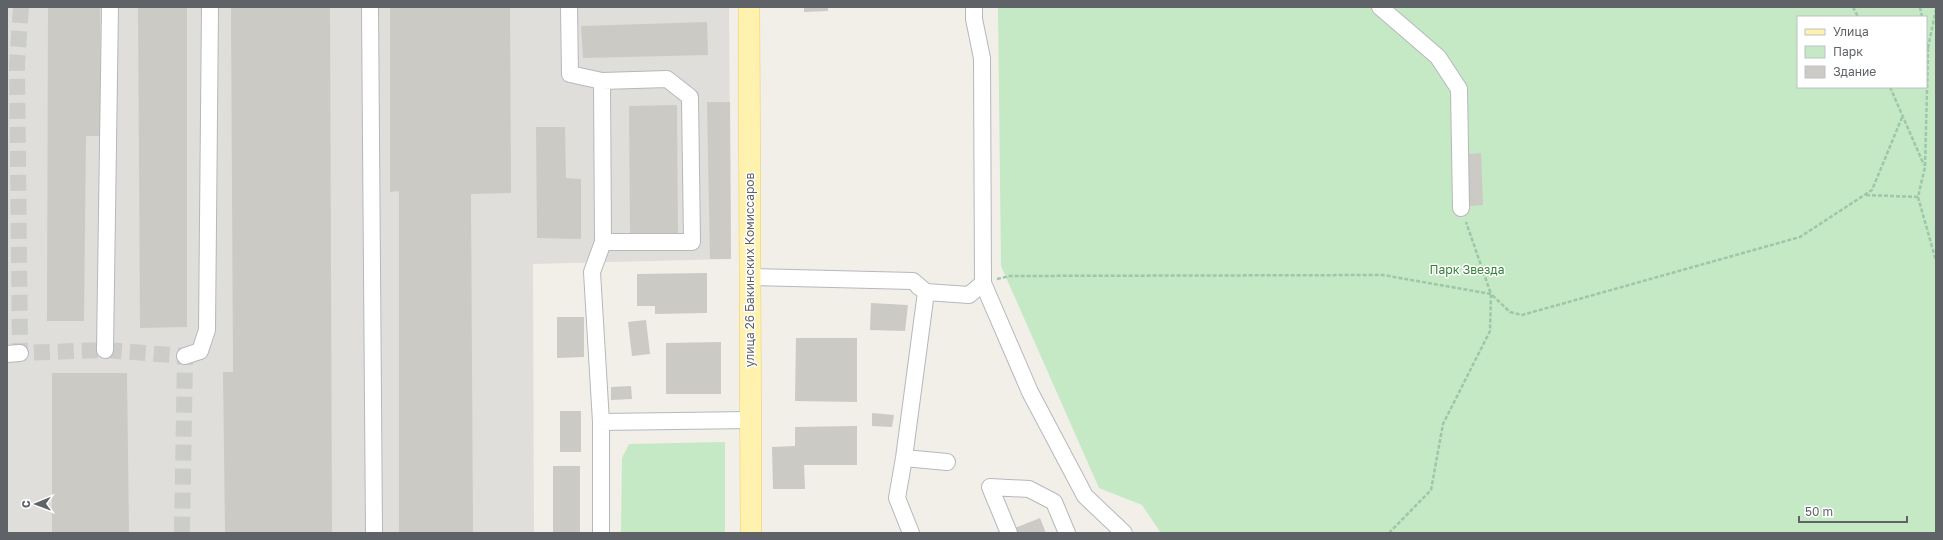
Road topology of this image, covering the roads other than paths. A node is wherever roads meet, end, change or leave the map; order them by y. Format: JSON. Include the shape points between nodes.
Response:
{"nodes":[{"id":1,"x":110,"y":7,"type":"edge"},
{"id":2,"x":210,"y":7,"type":"edge"},
{"id":3,"x":370,"y":7,"type":"edge"},
{"id":4,"x":569,"y":7,"type":"edge"},
{"id":5,"x":749,"y":7,"type":"edge"},
{"id":6,"x":974,"y":7,"type":"edge"},
{"id":7,"x":1380,"y":7,"type":"edge"},
{"id":8,"x":602,"y":82,"type":"junction"},
{"id":9,"x":1461,"y":208,"type":"road end"},
{"id":10,"x":603,"y":242,"type":"junction"},
{"id":11,"x":750,"y":276,"type":"junction"},
{"id":12,"x":983,"y":283,"type":"junction"},
{"id":13,"x":926,"y":292,"type":"junction"},
{"id":14,"x":106,"y":350,"type":"dead end"},
{"id":15,"x":185,"y":356,"type":"dead end"},
{"id":16,"x":750,"y":420,"type":"junction"},
{"id":17,"x":601,"y":422,"type":"junction"},
{"id":18,"x":904,"y":458,"type":"junction"},
{"id":19,"x":946,"y":462,"type":"dead end"},
{"id":20,"x":374,"y":533,"type":"edge"},
{"id":21,"x":602,"y":533,"type":"edge"},
{"id":22,"x":750,"y":533,"type":"edge"},
{"id":23,"x":911,"y":533,"type":"edge"},
{"id":24,"x":1009,"y":533,"type":"edge"},
{"id":25,"x":1067,"y":533,"type":"edge"},
{"id":26,"x":1124,"y":533,"type":"edge"}],
"edges":[{"from":1,"to":14,"type":"lane"},
{"from":2,"to":15,"type":"lane","via":[[207,330],[200,351]]},
{"from":3,"to":20,"type":"lane"},
{"from":4,"to":8,"type":"lane","via":[[570,74]]},
{"from":5,"to":11,"type":"main road","name":"улица 26 Бакинских Комиссаров"},
{"from":6,"to":12,"type":"lane","via":[[982,58]]},
{"from":7,"to":9,"type":"lane","via":[[1438,57],[1459,90]]},
{"from":8,"to":10,"type":"lane"},
{"from":8,"to":10,"type":"lane","via":[[667,79],[690,97],[692,242]]},
{"from":10,"to":17,"type":"lane","via":[[592,272]]},
{"from":11,"to":13,"type":"lane","via":[[913,282]]},
{"from":11,"to":16,"type":"main road","name":"улица 26 Бакинских Комиссаров"},
{"from":12,"to":13,"type":"lane","via":[[969,295]]},
{"from":12,"to":26,"type":"lane","via":[[1030,392],[1085,496]]},
{"from":13,"to":18,"type":"lane"},
{"from":16,"to":17,"type":"lane"},
{"from":16,"to":22,"type":"main road","name":"улица 26 Бакинских Комиссаров"},
{"from":17,"to":21,"type":"lane"},
{"from":18,"to":19,"type":"lane"},
{"from":18,"to":23,"type":"lane","via":[[897,498]]},
{"from":24,"to":25,"type":"lane","via":[[990,487],[1029,489],[1054,502]]}]}
